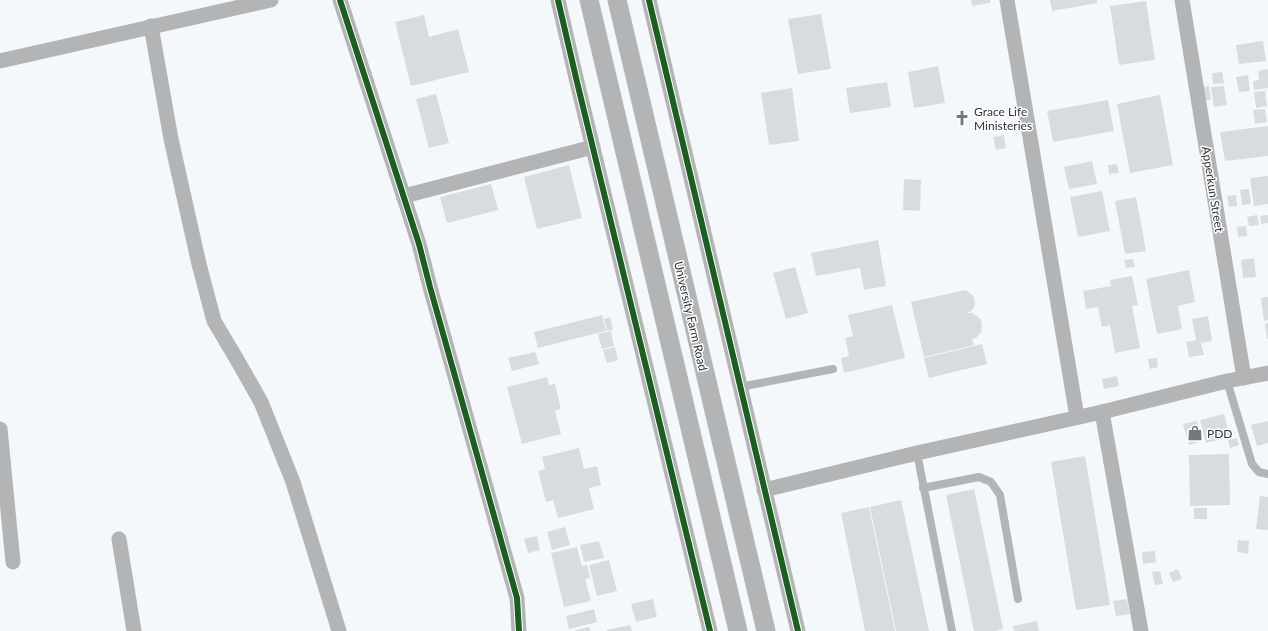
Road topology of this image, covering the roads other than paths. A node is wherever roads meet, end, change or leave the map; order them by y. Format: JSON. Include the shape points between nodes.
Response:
{"nodes":[{"id":1,"x":271,"y":0,"type":"edge"},
{"id":2,"x":340,"y":0,"type":"edge"},
{"id":3,"x":558,"y":0,"type":"edge"},
{"id":4,"x":589,"y":0,"type":"edge"},
{"id":5,"x":617,"y":0,"type":"edge"},
{"id":6,"x":649,"y":0,"type":"edge"},
{"id":7,"x":1007,"y":0,"type":"edge"},
{"id":8,"x":1182,"y":0,"type":"edge"},
{"id":9,"x":151,"y":26,"type":"junction"},
{"id":10,"x":0,"y":61,"type":"edge"},
{"id":11,"x":592,"y":147,"type":"junction"},
{"id":12,"x":404,"y":196,"type":"junction"},
{"id":13,"x":833,"y":369,"type":"dead end"},
{"id":14,"x":1268,"y":373,"type":"edge"},
{"id":15,"x":1244,"y":378,"type":"junction"},
{"id":16,"x":1227,"y":381,"type":"junction"},
{"id":17,"x":740,"y":387,"type":"junction"},
{"id":18,"x":1102,"y":412,"type":"junction"},
{"id":19,"x":1077,"y":417,"type":"junction"},
{"id":20,"x":0,"y":430,"type":"edge"},
{"id":21,"x":917,"y":453,"type":"junction"},
{"id":22,"x":1268,"y":474,"type":"edge"},
{"id":23,"x":923,"y":488,"type":"junction"},
{"id":24,"x":764,"y":490,"type":"junction"},
{"id":25,"x":119,"y":540,"type":"dead end"},
{"id":26,"x":13,"y":562,"type":"dead end"},
{"id":27,"x":1018,"y":599,"type":"dead end"},
{"id":28,"x":134,"y":631,"type":"edge"},
{"id":29,"x":339,"y":631,"type":"edge"},
{"id":30,"x":519,"y":631,"type":"edge"},
{"id":31,"x":710,"y":631,"type":"edge"},
{"id":32,"x":738,"y":631,"type":"edge"},
{"id":33,"x":766,"y":631,"type":"edge"},
{"id":34,"x":798,"y":631,"type":"edge"},
{"id":35,"x":952,"y":631,"type":"edge"},
{"id":36,"x":1141,"y":631,"type":"edge"}],
"edges":[{"from":1,"to":9,"type":"street"},
{"from":2,"to":12,"type":"street"},
{"from":3,"to":11,"type":"street"},
{"from":4,"to":32,"type":"street"},
{"from":5,"to":33,"type":"street","name":"University Farm Road"},
{"from":6,"to":17,"type":"street"},
{"from":7,"to":19,"type":"street"},
{"from":8,"to":15,"type":"street","name":"Apperkun Street"},
{"from":9,"to":10,"type":"street"},
{"from":9,"to":29,"type":"street","via":[[171,139],[214,321],[261,402],[293,482]]},
{"from":11,"to":12,"type":"street"},
{"from":11,"to":31,"type":"street"},
{"from":12,"to":30,"type":"street","via":[[517,598]]},
{"from":13,"to":17,"type":"lane"},
{"from":14,"to":15,"type":"street"},
{"from":15,"to":16,"type":"street"},
{"from":16,"to":18,"type":"street"},
{"from":16,"to":22,"type":"lane","via":[[1252,464],[1259,472]]},
{"from":17,"to":24,"type":"street"},
{"from":18,"to":19,"type":"street"},
{"from":18,"to":36,"type":"street"},
{"from":19,"to":21,"type":"street"},
{"from":20,"to":26,"type":"street"},
{"from":21,"to":23,"type":"lane"},
{"from":21,"to":24,"type":"street"},
{"from":23,"to":27,"type":"lane","via":[[979,477],[991,482],[1000,495]]},
{"from":23,"to":35,"type":"lane"},
{"from":24,"to":34,"type":"street"},
{"from":25,"to":28,"type":"street"}]}
